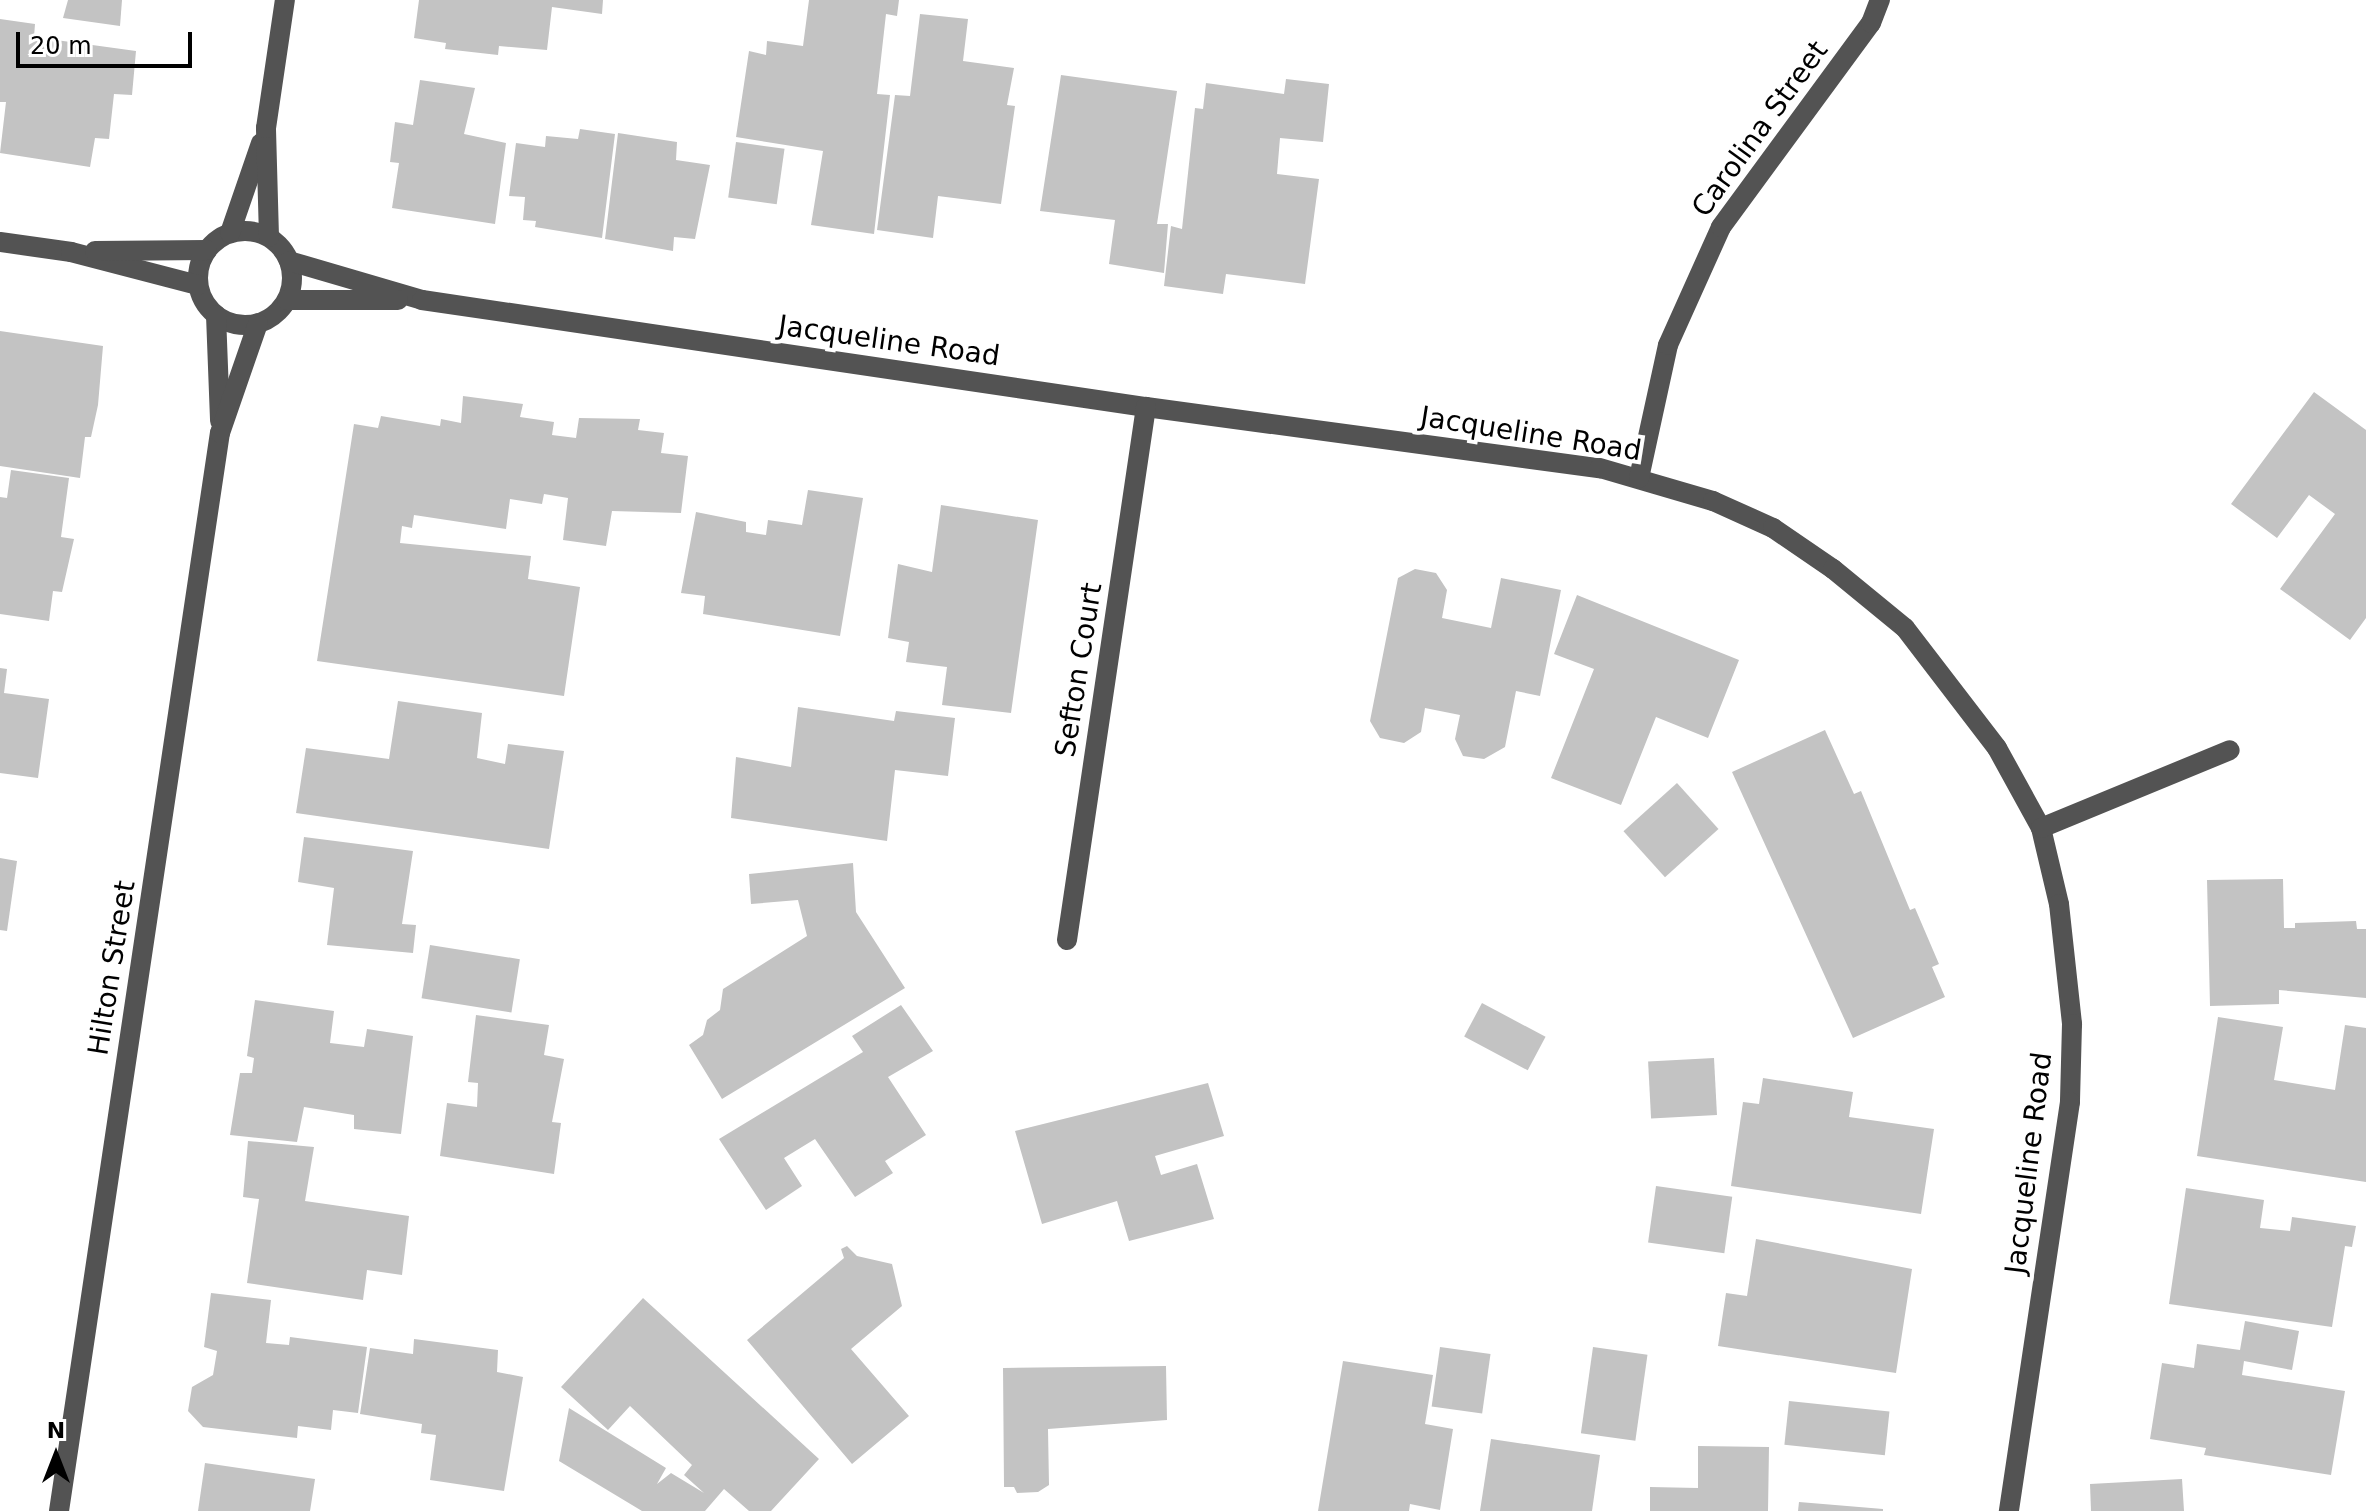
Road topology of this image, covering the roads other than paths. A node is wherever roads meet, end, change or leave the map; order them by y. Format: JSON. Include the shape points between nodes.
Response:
{"nodes":[{"id":1,"x":285,"y":0,"type":"edge"},
{"id":2,"x":1880,"y":0,"type":"edge"},
{"id":3,"x":266,"y":128,"type":"junction"},
{"id":4,"x":230,"y":233,"type":"junction"},
{"id":5,"x":269,"y":237,"type":"junction"},
{"id":6,"x":0,"y":242,"type":"edge"},
{"id":7,"x":207,"y":250,"type":"junction"},
{"id":8,"x":71,"y":252,"type":"junction"},
{"id":9,"x":289,"y":261,"type":"junction"},
{"id":10,"x":198,"y":285,"type":"junction"},
{"id":11,"x":287,"y":300,"type":"junction"},
{"id":12,"x":422,"y":300,"type":"junction"},
{"id":13,"x":216,"y":315,"type":"junction"},
{"id":14,"x":258,"y":323,"type":"junction"},
{"id":15,"x":1146,"y":407,"type":"junction"},
{"id":16,"x":220,"y":433,"type":"junction"},
{"id":17,"x":1639,"y":478,"type":"junction"},
{"id":18,"x":2230,"y":750,"type":"dead end"},
{"id":19,"x":2041,"y":828,"type":"junction"},
{"id":20,"x":1067,"y":940,"type":"dead end"},
{"id":21,"x":59,"y":1511,"type":"edge"},
{"id":22,"x":2009,"y":1511,"type":"edge"}],
"edges":[{"from":1,"to":3,"type":"street"},
{"from":2,"to":17,"type":"street","name":"Carolina Street","via":[[1871,23],[1721,227],[1668,345]]},
{"from":3,"to":4,"type":"street"},
{"from":3,"to":5,"type":"street"},
{"from":4,"to":5,"type":"street"},
{"from":4,"to":7,"type":"street"},
{"from":5,"to":9,"type":"street"},
{"from":6,"to":8,"type":"street"},
{"from":7,"to":8,"type":"street"},
{"from":7,"to":10,"type":"street"},
{"from":8,"to":10,"type":"street"},
{"from":9,"to":11,"type":"street"},
{"from":9,"to":12,"type":"street","name":"Jacqueline Road"},
{"from":10,"to":13,"type":"street"},
{"from":11,"to":12,"type":"street","name":"Jacqueline Road"},
{"from":11,"to":14,"type":"street"},
{"from":12,"to":15,"type":"street","name":"Jacqueline Road"},
{"from":13,"to":14,"type":"street","via":[[243,325]]},
{"from":13,"to":16,"type":"street","name":"Hilton Street"},
{"from":14,"to":16,"type":"street","name":"Hilton Street"},
{"from":15,"to":17,"type":"street","name":"Jacqueline Road","via":[[1600,468]]},
{"from":15,"to":20,"type":"street","name":"Sefton Court"},
{"from":16,"to":21,"type":"street","name":"Hilton Street"},
{"from":17,"to":19,"type":"street","name":"Jacqueline Road","via":[[1773,528],[1905,628],[1997,748]]},
{"from":18,"to":19,"type":"street"},
{"from":19,"to":22,"type":"street","name":"Jacqueline Road","via":[[2067,970],[2070,1102]]}]}
